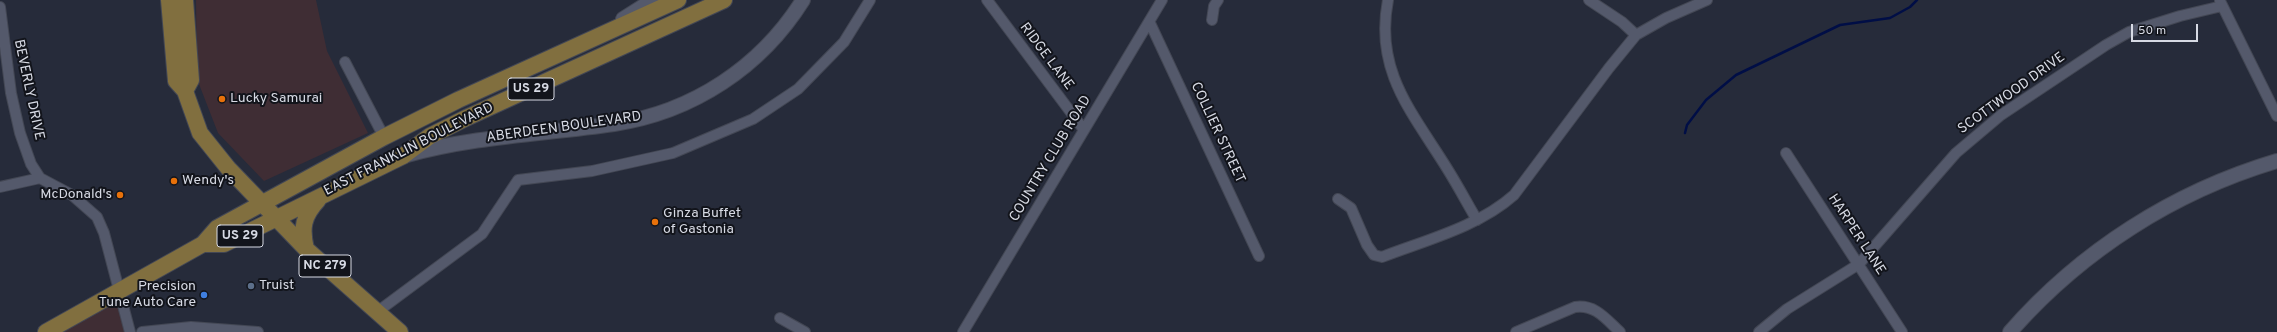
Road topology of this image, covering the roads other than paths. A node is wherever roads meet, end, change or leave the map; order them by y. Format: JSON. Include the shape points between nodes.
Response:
{"nodes":[{"id":1,"x":169,"y":0,"type":"edge"},
{"id":2,"x":185,"y":0,"type":"edge"},
{"id":3,"x":653,"y":0,"type":"edge"},
{"id":4,"x":678,"y":0,"type":"edge"},
{"id":5,"x":724,"y":0,"type":"edge"},
{"id":6,"x":803,"y":0,"type":"edge"},
{"id":7,"x":870,"y":0,"type":"edge"},
{"id":8,"x":987,"y":0,"type":"edge"},
{"id":9,"x":1162,"y":0,"type":"edge"},
{"id":10,"x":1218,"y":0,"type":"edge"},
{"id":11,"x":1388,"y":0,"type":"edge"},
{"id":12,"x":1589,"y":0,"type":"edge"},
{"id":13,"x":1707,"y":0,"type":"edge"},
{"id":14,"x":2221,"y":3,"type":"edge"},
{"id":15,"x":0,"y":7,"type":"edge"},
{"id":16,"x":1212,"y":20,"type":"dead end"},
{"id":17,"x":1150,"y":23,"type":"junction"},
{"id":18,"x":1636,"y":35,"type":"junction"},
{"id":19,"x":586,"y":42,"type":"junction"},
{"id":20,"x":345,"y":62,"type":"dead end"},
{"id":21,"x":185,"y":91,"type":"junction"},
{"id":22,"x":2277,"y":116,"type":"edge"},
{"id":23,"x":1084,"y":130,"type":"junction"},
{"id":24,"x":384,"y":137,"type":"junction"},
{"id":25,"x":1786,"y":153,"type":"dead end"},
{"id":26,"x":403,"y":156,"type":"junction"},
{"id":27,"x":2277,"y":161,"type":"edge"},
{"id":28,"x":40,"y":178,"type":"junction"},
{"id":29,"x":0,"y":187,"type":"edge"},
{"id":30,"x":322,"y":195,"type":"junction"},
{"id":31,"x":1338,"y":199,"type":"dead end"},
{"id":32,"x":261,"y":204,"type":"junction"},
{"id":33,"x":275,"y":218,"type":"junction"},
{"id":34,"x":1477,"y":220,"type":"junction"},
{"id":35,"x":204,"y":244,"type":"junction"},
{"id":36,"x":306,"y":249,"type":"junction"},
{"id":37,"x":1260,"y":256,"type":"dead end"},
{"id":38,"x":1859,"y":264,"type":"junction"},
{"id":39,"x":119,"y":291,"type":"junction"},
{"id":40,"x":377,"y":312,"type":"junction"},
{"id":41,"x":780,"y":318,"type":"dead end"},
{"id":42,"x":46,"y":332,"type":"edge"},
{"id":43,"x":130,"y":332,"type":"edge"},
{"id":44,"x":142,"y":332,"type":"edge"},
{"id":45,"x":258,"y":332,"type":"edge"},
{"id":46,"x":400,"y":332,"type":"edge"},
{"id":47,"x":805,"y":332,"type":"edge"},
{"id":48,"x":964,"y":332,"type":"edge"},
{"id":49,"x":1516,"y":332,"type":"edge"},
{"id":50,"x":1620,"y":332,"type":"edge"},
{"id":51,"x":1760,"y":332,"type":"edge"},
{"id":52,"x":1902,"y":332,"type":"edge"},
{"id":53,"x":2010,"y":332,"type":"edge"}],
"edges":[{"from":1,"to":21,"type":"main road","via":[[175,74],[178,85]]},
{"from":2,"to":21,"type":"main road","via":[[191,80]]},
{"from":3,"to":19,"type":"main road"},
{"from":4,"to":19,"type":"main road","name":"EAST FRANKLIN BOULEVARD","number":"US 29"},
{"from":5,"to":26,"type":"main road","name":"EAST FRANKLIN BOULEVARD","number":"US 29","via":[[466,118],[430,136]]},
{"from":6,"to":26,"type":"main road","name":"ABERDEEN BOULEVARD","via":[[776,36],[742,68],[725,82],[676,108],[615,124],[502,136]]},
{"from":7,"to":40,"type":"street","via":[[844,42],[803,84],[753,120],[673,153],[634,163],[518,180],[482,234]]},
{"from":8,"to":23,"type":"street","name":"RIDGE LANE"},
{"from":9,"to":17,"type":"street","name":"COUNTRY CLUB ROAD"},
{"from":10,"to":16,"type":"street","via":[[1214,6]]},
{"from":11,"to":34,"type":"street","via":[[1385,44],[1401,95],[1449,170]]},
{"from":12,"to":18,"type":"street","via":[[1622,22]]},
{"from":13,"to":18,"type":"street"},
{"from":14,"to":22,"type":"street"},
{"from":14,"to":38,"type":"street","name":"SCOTTWOOD DRIVE","via":[[2129,32],[2001,115],[1956,153]]},
{"from":15,"to":28,"type":"street","name":"BEVERLY DRIVE","via":[[7,72],[20,133],[31,164]]},
{"from":17,"to":23,"type":"street","name":"COUNTRY CLUB ROAD"},
{"from":17,"to":37,"type":"street","name":"COLLIER STREET"},
{"from":18,"to":34,"type":"street","via":[[1514,195],[1498,209]]},
{"from":19,"to":24,"type":"main road","name":"EAST FRANKLIN BOULEVARD","number":"US 29"},
{"from":20,"to":24,"type":"street"},
{"from":21,"to":32,"type":"main road","number":"NC 279","via":[[193,117],[206,142]]},
{"from":23,"to":48,"type":"street","name":"COUNTRY CLUB ROAD"},
{"from":24,"to":32,"type":"main road","name":"EAST FRANKLIN BOULEVARD","number":"US 29"},
{"from":25,"to":38,"type":"street","name":"HARPER LANE"},
{"from":26,"to":30,"type":"main road","name":"EAST FRANKLIN BOULEVARD","number":"US 29"},
{"from":27,"to":53,"type":"main road","via":[[2198,190],[2129,228],[2072,270],[2040,298]]},
{"from":28,"to":29,"type":"street"},
{"from":28,"to":39,"type":"street","via":[[72,195],[97,218],[104,233]]},
{"from":30,"to":33,"type":"main road","name":"EAST FRANKLIN BOULEVARD","number":"US 29"},
{"from":30,"to":36,"type":"main road","via":[[304,219],[302,232]]},
{"from":31,"to":34,"type":"street","via":[[1351,208],[1374,255],[1382,257]]},
{"from":32,"to":33,"type":"main road","number":"NC 279"},
{"from":32,"to":35,"type":"main road","name":"EAST FRANKLIN BOULEVARD","number":"US 29","via":[[217,228]]},
{"from":33,"to":35,"type":"main road","name":"EAST FRANKLIN BOULEVARD","number":"US 29","via":[[224,244]]},
{"from":33,"to":36,"type":"main road","number":"NC 279"},
{"from":35,"to":39,"type":"main road","name":"EAST FRANKLIN BOULEVARD","number":"US 29"},
{"from":36,"to":40,"type":"main road","number":"NC 279"},
{"from":38,"to":51,"type":"street","name":"SCOTTWOOD DRIVE","via":[[1787,309]]},
{"from":38,"to":52,"type":"street","name":"HARPER LANE"},
{"from":39,"to":42,"type":"main road","name":"EAST FRANKLIN BOULEVARD","number":"US 29"},
{"from":39,"to":43,"type":"street"},
{"from":40,"to":46,"type":"main road","number":"NC 279"},
{"from":41,"to":47,"type":"street"},
{"from":44,"to":45,"type":"street","via":[[191,328]]},
{"from":49,"to":50,"type":"street","via":[[1575,307],[1584,306],[1597,311]]}]}
